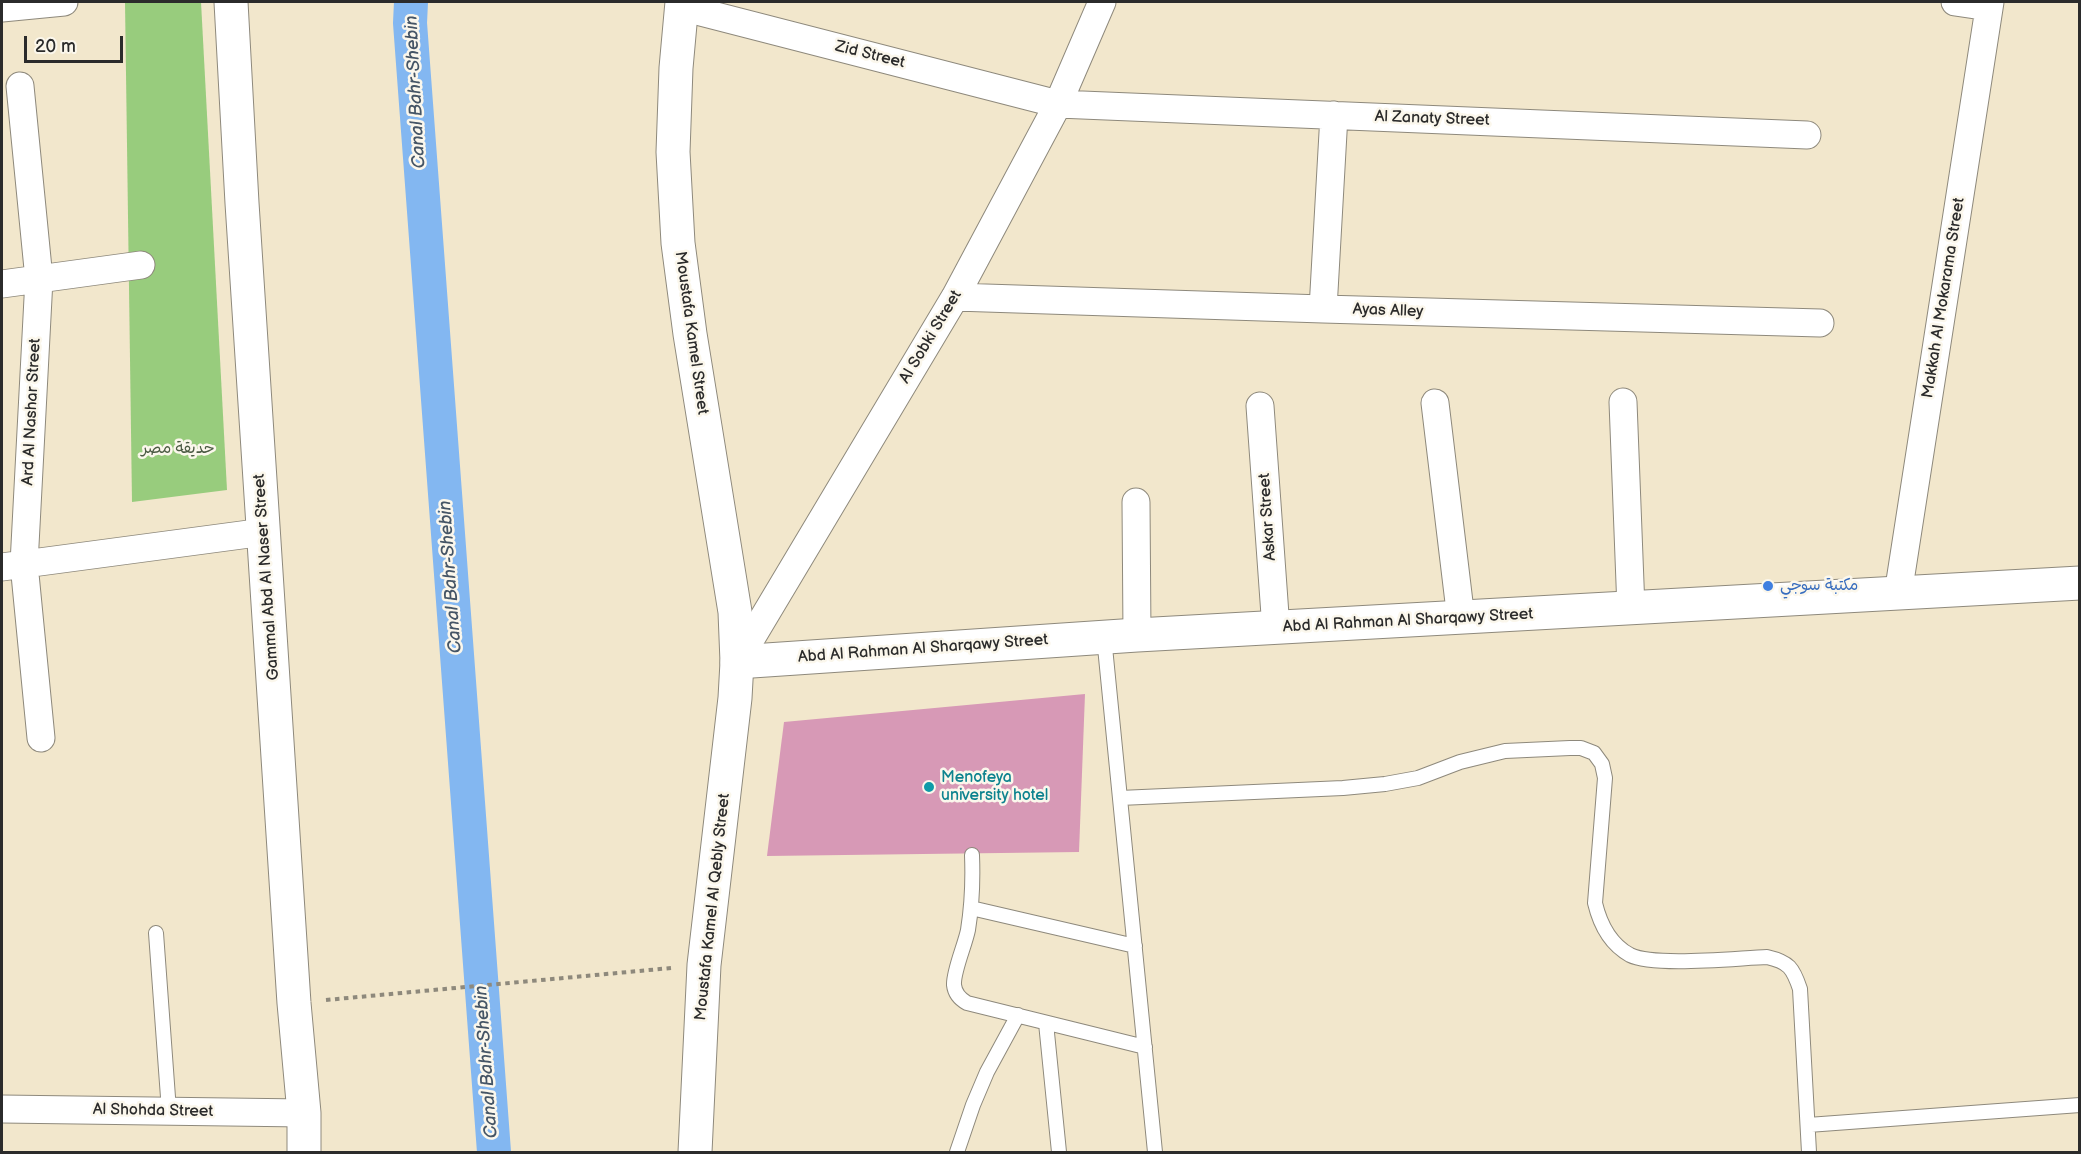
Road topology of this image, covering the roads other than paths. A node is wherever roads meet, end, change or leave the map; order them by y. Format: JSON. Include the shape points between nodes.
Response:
{"nodes":[{"id":1,"x":64,"y":2,"type":"edge"},
{"id":2,"x":231,"y":2,"type":"edge"},
{"id":3,"x":1102,"y":2,"type":"edge"},
{"id":4,"x":1955,"y":2,"type":"edge"},
{"id":5,"x":681,"y":4,"type":"edge"},
{"id":6,"x":1990,"y":4,"type":"edge"},
{"id":7,"x":2,"y":8,"type":"edge"},
{"id":8,"x":20,"y":86,"type":"dead end"},
{"id":9,"x":1058,"y":104,"type":"junction"},
{"id":10,"x":1334,"y":115,"type":"junction"},
{"id":11,"x":1807,"y":135,"type":"dead end"},
{"id":12,"x":141,"y":266,"type":"dead end"},
{"id":13,"x":39,"y":279,"type":"junction"},
{"id":14,"x":2,"y":284,"type":"edge"},
{"id":15,"x":955,"y":297,"type":"junction"},
{"id":16,"x":1323,"y":309,"type":"junction"},
{"id":17,"x":1820,"y":323,"type":"dead end"},
{"id":18,"x":1623,"y":402,"type":"dead end"},
{"id":19,"x":1435,"y":403,"type":"dead end"},
{"id":20,"x":1260,"y":406,"type":"dead end"},
{"id":21,"x":1136,"y":502,"type":"dead end"},
{"id":22,"x":264,"y":532,"type":"junction"},
{"id":23,"x":13,"y":565,"type":"edge"},
{"id":24,"x":2079,"y":583,"type":"edge"},
{"id":25,"x":1898,"y":594,"type":"junction"},
{"id":26,"x":1631,"y":609,"type":"junction"},
{"id":27,"x":1461,"y":619,"type":"junction"},
{"id":28,"x":1276,"y":628,"type":"junction"},
{"id":29,"x":1137,"y":635,"type":"junction"},
{"id":30,"x":1104,"y":638,"type":"junction"},
{"id":31,"x":737,"y":662,"type":"junction"},
{"id":32,"x":41,"y":738,"type":"dead end"},
{"id":33,"x":1120,"y":798,"type":"junction"},
{"id":34,"x":972,"y":855,"type":"dead end"},
{"id":35,"x":971,"y":908,"type":"junction"},
{"id":36,"x":156,"y":933,"type":"dead end"},
{"id":37,"x":1135,"y":946,"type":"junction"},
{"id":38,"x":1018,"y":1015,"type":"junction"},
{"id":39,"x":1046,"y":1023,"type":"junction"},
{"id":40,"x":1145,"y":1047,"type":"junction"},
{"id":41,"x":2079,"y":1105,"type":"edge"},
{"id":42,"x":2,"y":1109,"type":"edge"},
{"id":43,"x":169,"y":1111,"type":"junction"},
{"id":44,"x":304,"y":1113,"type":"junction"},
{"id":45,"x":1808,"y":1125,"type":"junction"},
{"id":46,"x":304,"y":1152,"type":"edge"},
{"id":47,"x":695,"y":1152,"type":"edge"},
{"id":48,"x":957,"y":1152,"type":"edge"},
{"id":49,"x":1059,"y":1152,"type":"edge"},
{"id":50,"x":1155,"y":1152,"type":"edge"},
{"id":51,"x":1809,"y":1152,"type":"edge"}],
"edges":[{"from":1,"to":7,"type":"street"},
{"from":2,"to":22,"type":"main road","name":"Gammal Abd Al Naser Street"},
{"from":3,"to":9,"type":"street","name":"Al Sobki Street"},
{"from":4,"to":6,"type":"street"},
{"from":5,"to":9,"type":"street","name":"Zid Street"},
{"from":5,"to":31,"type":"main road","name":"Moustafa Kamel Street","via":[[672,152],[678,243],[735,612]]},
{"from":6,"to":25,"type":"street","name":"Makkah Al Mokarama Street"},
{"from":8,"to":13,"type":"street","name":"Ard Al Nashar Street"},
{"from":9,"to":10,"type":"street","name":"Al Zanaty Street"},
{"from":9,"to":15,"type":"street","name":"Al Sobki Street"},
{"from":10,"to":11,"type":"street","name":"Al Zanaty Street"},
{"from":10,"to":16,"type":"street"},
{"from":12,"to":13,"type":"street"},
{"from":13,"to":14,"type":"street"},
{"from":13,"to":23,"type":"street","name":"Ard Al Nashar Street"},
{"from":15,"to":16,"type":"street","name":"Ayas Alley"},
{"from":15,"to":31,"type":"street","name":"Al Sobki Street"},
{"from":16,"to":17,"type":"street","name":"Ayas Alley"},
{"from":18,"to":26,"type":"street"},
{"from":19,"to":27,"type":"street"},
{"from":20,"to":28,"type":"street","name":"Askar Street"},
{"from":21,"to":29,"type":"street"},
{"from":22,"to":23,"type":"street"},
{"from":22,"to":44,"type":"main road","name":"Gammal Abd Al Naser Street"},
{"from":23,"to":32,"type":"street","name":"Ard Al Nashar Street"},
{"from":24,"to":25,"type":"main road","name":"Abd Al Rahman Al Sharqawy Street"},
{"from":25,"to":26,"type":"main road","name":"Abd Al Rahman Al Sharqawy Street"},
{"from":26,"to":27,"type":"main road","name":"Abd Al Rahman Al Sharqawy Street"},
{"from":27,"to":28,"type":"main road","name":"Abd Al Rahman Al Sharqawy Street"},
{"from":28,"to":29,"type":"main road","name":"Abd Al Rahman Al Sharqawy Street"},
{"from":29,"to":30,"type":"main road","name":"Abd Al Rahman Al Sharqawy Street"},
{"from":30,"to":31,"type":"main road","name":"Abd Al Rahman Al Sharqawy Street"},
{"from":30,"to":33,"type":"lane"},
{"from":31,"to":47,"type":"main road","name":"Moustafa Kamel Al Qebly Street","via":[[705,965]]},
{"from":33,"to":37,"type":"lane"},
{"from":33,"to":45,"type":"lane","via":[[1384,784],[1418,778],[1505,750],[1581,748],[1594,753],[1605,778],[1595,903],[1599,921],[1611,940],[1630,955],[1656,962],[1767,957],[1782,961],[1794,972],[1800,989]]},
{"from":34,"to":35,"type":"lane"},
{"from":35,"to":37,"type":"lane"},
{"from":35,"to":38,"type":"lane","via":[[955,991],[968,1003]]},
{"from":36,"to":43,"type":"lane"},
{"from":37,"to":40,"type":"lane"},
{"from":38,"to":39,"type":"lane"},
{"from":38,"to":48,"type":"lane","via":[[987,1072]]},
{"from":39,"to":40,"type":"lane"},
{"from":39,"to":49,"type":"lane"},
{"from":40,"to":50,"type":"lane"},
{"from":41,"to":45,"type":"lane"},
{"from":42,"to":43,"type":"street","name":"Al Shohda Street"},
{"from":43,"to":44,"type":"street","name":"Al Shohda Street"},
{"from":44,"to":46,"type":"main road","name":"Gammal Abd Al Naser Street"},
{"from":45,"to":51,"type":"lane"}]}
